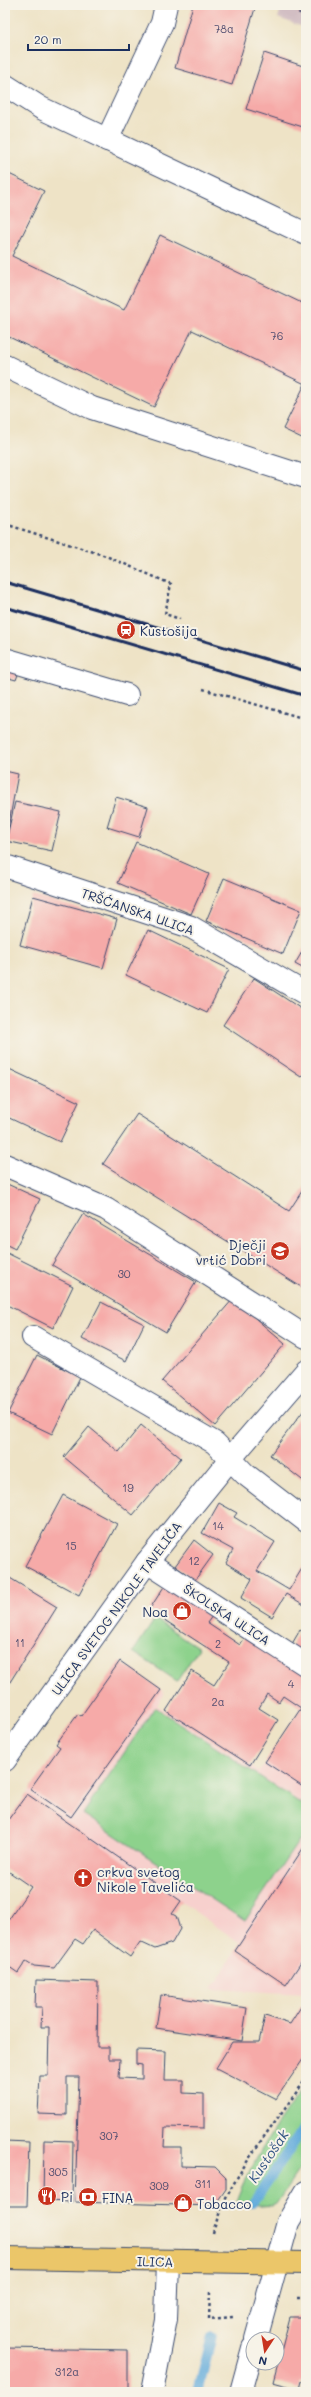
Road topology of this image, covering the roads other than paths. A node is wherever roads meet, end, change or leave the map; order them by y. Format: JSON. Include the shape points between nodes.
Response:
{"nodes":[{"id":1,"x":166,"y":5,"type":"edge"},
{"id":2,"x":5,"y":85,"type":"edge"},
{"id":3,"x":107,"y":140,"type":"junction"},
{"id":4,"x":306,"y":234,"type":"edge"},
{"id":5,"x":5,"y":366,"type":"edge"},
{"id":6,"x":306,"y":477,"type":"edge"},
{"id":7,"x":5,"y":659,"type":"edge"},
{"id":8,"x":127,"y":695,"type":"dead end"},
{"id":9,"x":5,"y":866,"type":"edge"},
{"id":10,"x":306,"y":994,"type":"edge"},
{"id":11,"x":5,"y":1165,"type":"edge"},
{"id":12,"x":33,"y":1337,"type":"dead end"},
{"id":13,"x":306,"y":1337,"type":"edge"},
{"id":14,"x":306,"y":1371,"type":"edge"},
{"id":15,"x":230,"y":1459,"type":"junction"},
{"id":16,"x":306,"y":1521,"type":"edge"},
{"id":17,"x":147,"y":1562,"type":"junction"},
{"id":18,"x":306,"y":1665,"type":"edge"},
{"id":19,"x":5,"y":1760,"type":"edge"},
{"id":20,"x":306,"y":2192,"type":"edge"},
{"id":21,"x":5,"y":2258,"type":"edge"},
{"id":22,"x":168,"y":2262,"type":"junction"},
{"id":23,"x":276,"y":2263,"type":"junction"},
{"id":24,"x":306,"y":2263,"type":"edge"},
{"id":25,"x":258,"y":2331,"type":"edge"},
{"id":26,"x":247,"y":2371,"type":"edge"},
{"id":27,"x":152,"y":2392,"type":"edge"},
{"id":28,"x":241,"y":2392,"type":"edge"}],
"edges":[{"from":1,"to":3,"type":"street","via":[[162,23]]},
{"from":2,"to":3,"type":"street","via":[[41,108]]},
{"from":3,"to":4,"type":"street"},
{"from":5,"to":6,"type":"street","via":[[92,408]]},
{"from":7,"to":8,"type":"street"},
{"from":9,"to":10,"type":"street","name":"TRŠĆANSKA ULICA","via":[[191,927]]},
{"from":11,"to":13,"type":"street","via":[[106,1209]]},
{"from":12,"to":15,"type":"street","via":[[215,1443]]},
{"from":14,"to":15,"type":"street","name":"ULICA SVETOG NIKOLE TAVELIĆA"},
{"from":15,"to":16,"type":"street","via":[[245,1474]]},
{"from":15,"to":17,"type":"street","name":"ULICA SVETOG NIKOLE TAVELIĆA"},
{"from":17,"to":18,"type":"street","name":"ŠKOLSKA ULICA"},
{"from":17,"to":19,"type":"street","name":"ULICA SVETOG NIKOLE TAVELIĆA"},
{"from":20,"to":23,"type":"street","via":[[288,2222]]},
{"from":21,"to":22,"type":"main road","name":"ILICA"},
{"from":22,"to":23,"type":"main road","name":"ILICA"},
{"from":22,"to":27,"type":"street","via":[[166,2319]]},
{"from":23,"to":24,"type":"main road","name":"ILICA"},
{"from":23,"to":25,"type":"street"},
{"from":26,"to":28,"type":"street"}]}
